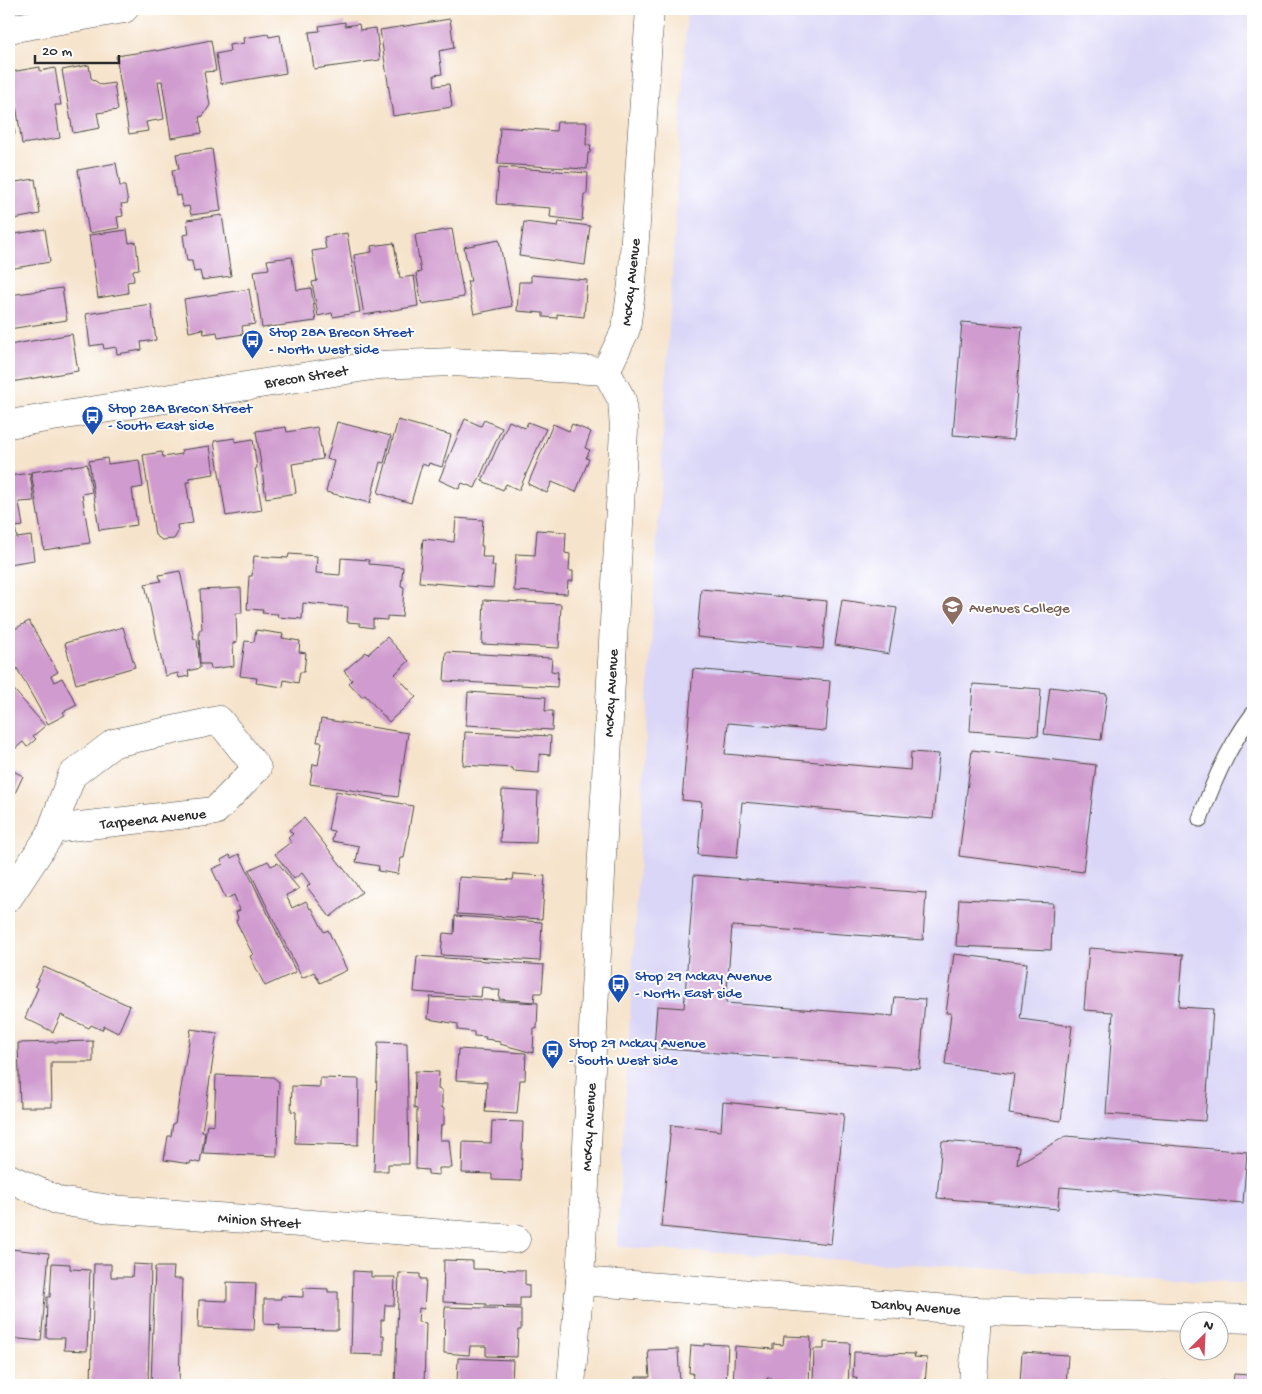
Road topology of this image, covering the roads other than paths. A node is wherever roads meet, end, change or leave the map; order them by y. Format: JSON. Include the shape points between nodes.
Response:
{"nodes":[{"id":1,"x":124,"y":9,"type":"edge"},
{"id":2,"x":650,"y":9,"type":"edge"},
{"id":3,"x":9,"y":29,"type":"edge"},
{"id":4,"x":606,"y":371,"type":"junction"},
{"id":5,"x":9,"y":424,"type":"edge"},
{"id":6,"x":1253,"y":714,"type":"edge"},
{"id":7,"x":1200,"y":819,"type":"dead end"},
{"id":8,"x":52,"y":829,"type":"junction"},
{"id":9,"x":9,"y":897,"type":"edge"},
{"id":10,"x":9,"y":1178,"type":"edge"},
{"id":11,"x":516,"y":1240,"type":"dead end"},
{"id":12,"x":580,"y":1281,"type":"junction"},
{"id":13,"x":977,"y":1311,"type":"junction"},
{"id":14,"x":1253,"y":1319,"type":"edge"},
{"id":15,"x":571,"y":1385,"type":"edge"},
{"id":16,"x":973,"y":1385,"type":"edge"}],
"edges":[{"from":1,"to":3,"type":"street"},
{"from":2,"to":4,"type":"street","name":"McKay Avenue","via":[[632,284],[626,329]]},
{"from":4,"to":5,"type":"street","name":"Brecon Street","via":[[452,362],[378,365]]},
{"from":4,"to":12,"type":"street","name":"McKay Avenue","via":[[622,400],[624,429]]},
{"from":6,"to":7,"type":"lane","via":[[1223,763]]},
{"from":8,"to":8,"type":"street","name":"Tarpeena Avenue","via":[[72,775],[114,744],[219,720],[257,768],[216,812]]},
{"from":8,"to":9,"type":"street","name":"Tarpeena Avenue"},
{"from":10,"to":11,"type":"street","name":"Minion Street","via":[[59,1201],[110,1209]]},
{"from":12,"to":13,"type":"street","name":"Danby Avenue"},
{"from":12,"to":15,"type":"street","name":"McKay Avenue"},
{"from":13,"to":14,"type":"street","name":"Danby Avenue"},
{"from":13,"to":16,"type":"street"}]}
